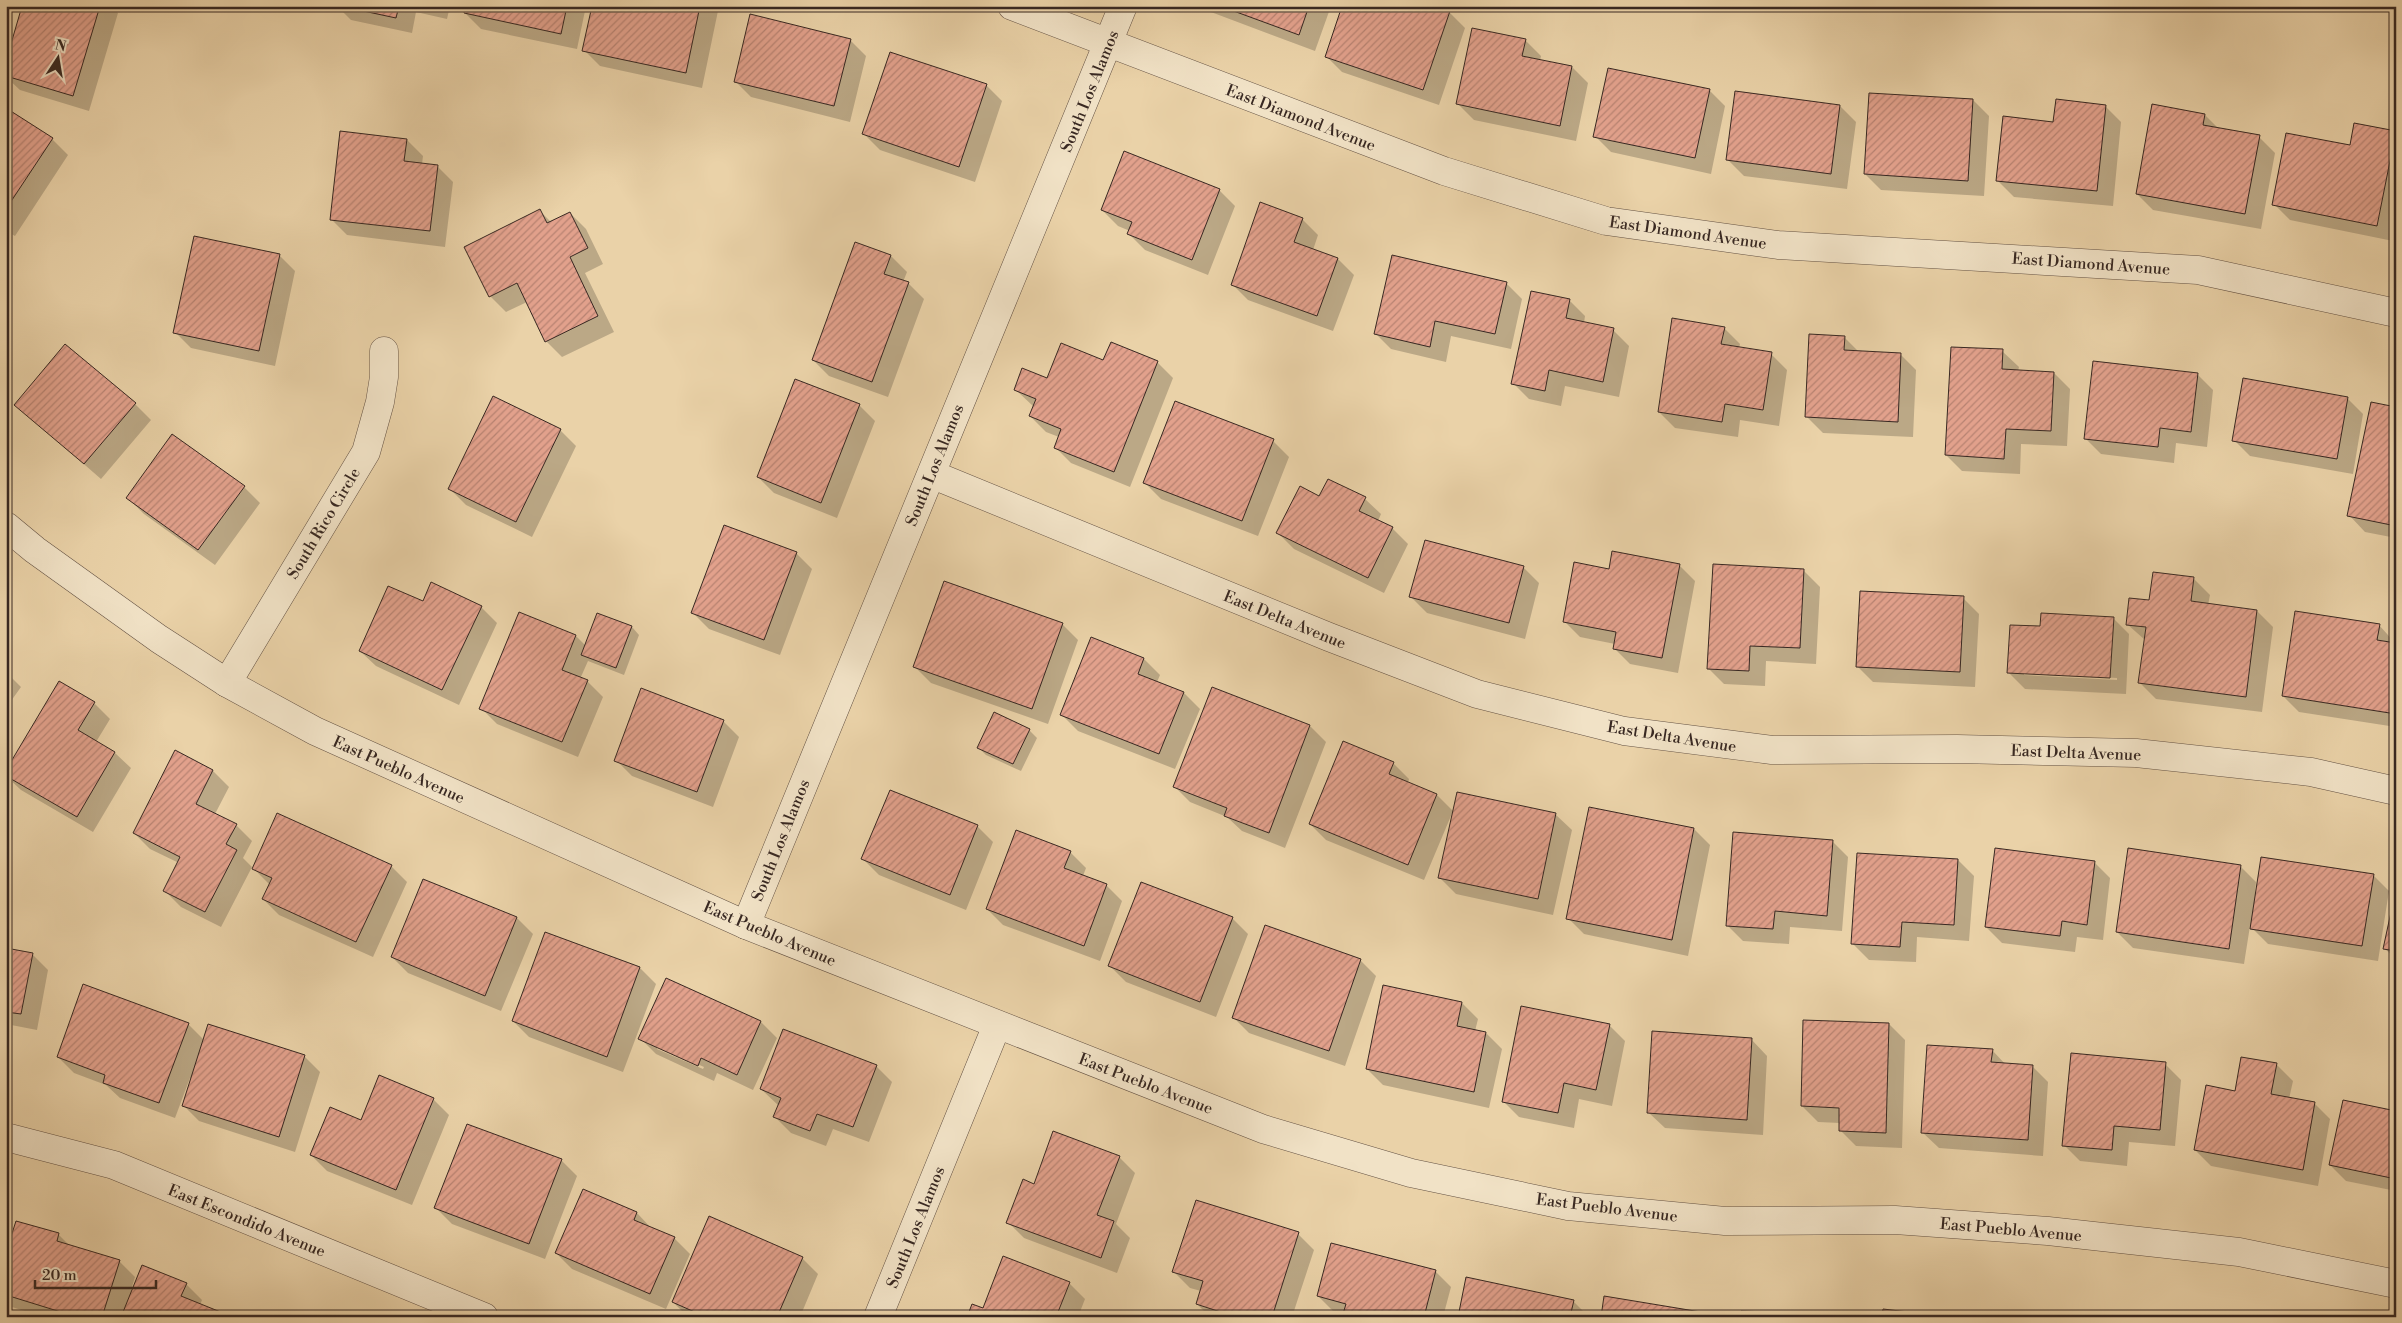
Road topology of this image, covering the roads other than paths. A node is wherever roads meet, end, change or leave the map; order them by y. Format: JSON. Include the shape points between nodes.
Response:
{"nodes":[{"id":1,"x":1012,"y":6,"type":"edge"},
{"id":2,"x":1124,"y":6,"type":"edge"},
{"id":3,"x":1108,"y":44,"type":"junction"},
{"id":4,"x":2396,"y":313,"type":"edge"},
{"id":5,"x":384,"y":351,"type":"dead end"},
{"id":6,"x":930,"y":474,"type":"junction"},
{"id":7,"x":6,"y":526,"type":"edge"},
{"id":8,"x":227,"y":683,"type":"junction"},
{"id":9,"x":2396,"y":791,"type":"edge"},
{"id":10,"x":746,"y":925,"type":"junction"},
{"id":11,"x":996,"y":1025,"type":"junction"},
{"id":12,"x":6,"y":1137,"type":"edge"},
{"id":13,"x":2396,"y":1284,"type":"edge"},
{"id":14,"x":484,"y":1317,"type":"edge"},
{"id":15,"x":878,"y":1317,"type":"edge"}],
"edges":[{"from":1,"to":3,"type":"street","name":"East Diamond Avenue"},
{"from":2,"to":3,"type":"street","name":"South Los Alamos"},
{"from":3,"to":4,"type":"street","name":"East Diamond Avenue","via":[[1444,171],[1606,221],[1778,245],[2198,270]]},
{"from":3,"to":6,"type":"street","name":"South Los Alamos"},
{"from":5,"to":8,"type":"street","name":"South Rico Circle","via":[[380,402],[366,452]]},
{"from":6,"to":9,"type":"street","name":"East Delta Avenue","via":[[1477,694],[1624,731],[1772,750],[1957,749],[2136,753],[2311,772]]},
{"from":6,"to":10,"type":"street","name":"South Los Alamos"},
{"from":7,"to":8,"type":"street","name":"East Pueblo Avenue","via":[[106,602]]},
{"from":8,"to":10,"type":"street","name":"East Pueblo Avenue","via":[[315,731]]},
{"from":10,"to":11,"type":"street","name":"East Pueblo Avenue"},
{"from":11,"to":13,"type":"street","name":"East Pueblo Avenue","via":[[1263,1129],[1411,1172],[1568,1206],[1725,1221],[1895,1220],[2048,1231],[2239,1252]]},
{"from":11,"to":15,"type":"street","name":"South Los Alamos"},
{"from":12,"to":14,"type":"street","name":"East Escondido Avenue","via":[[114,1165]]}]}
